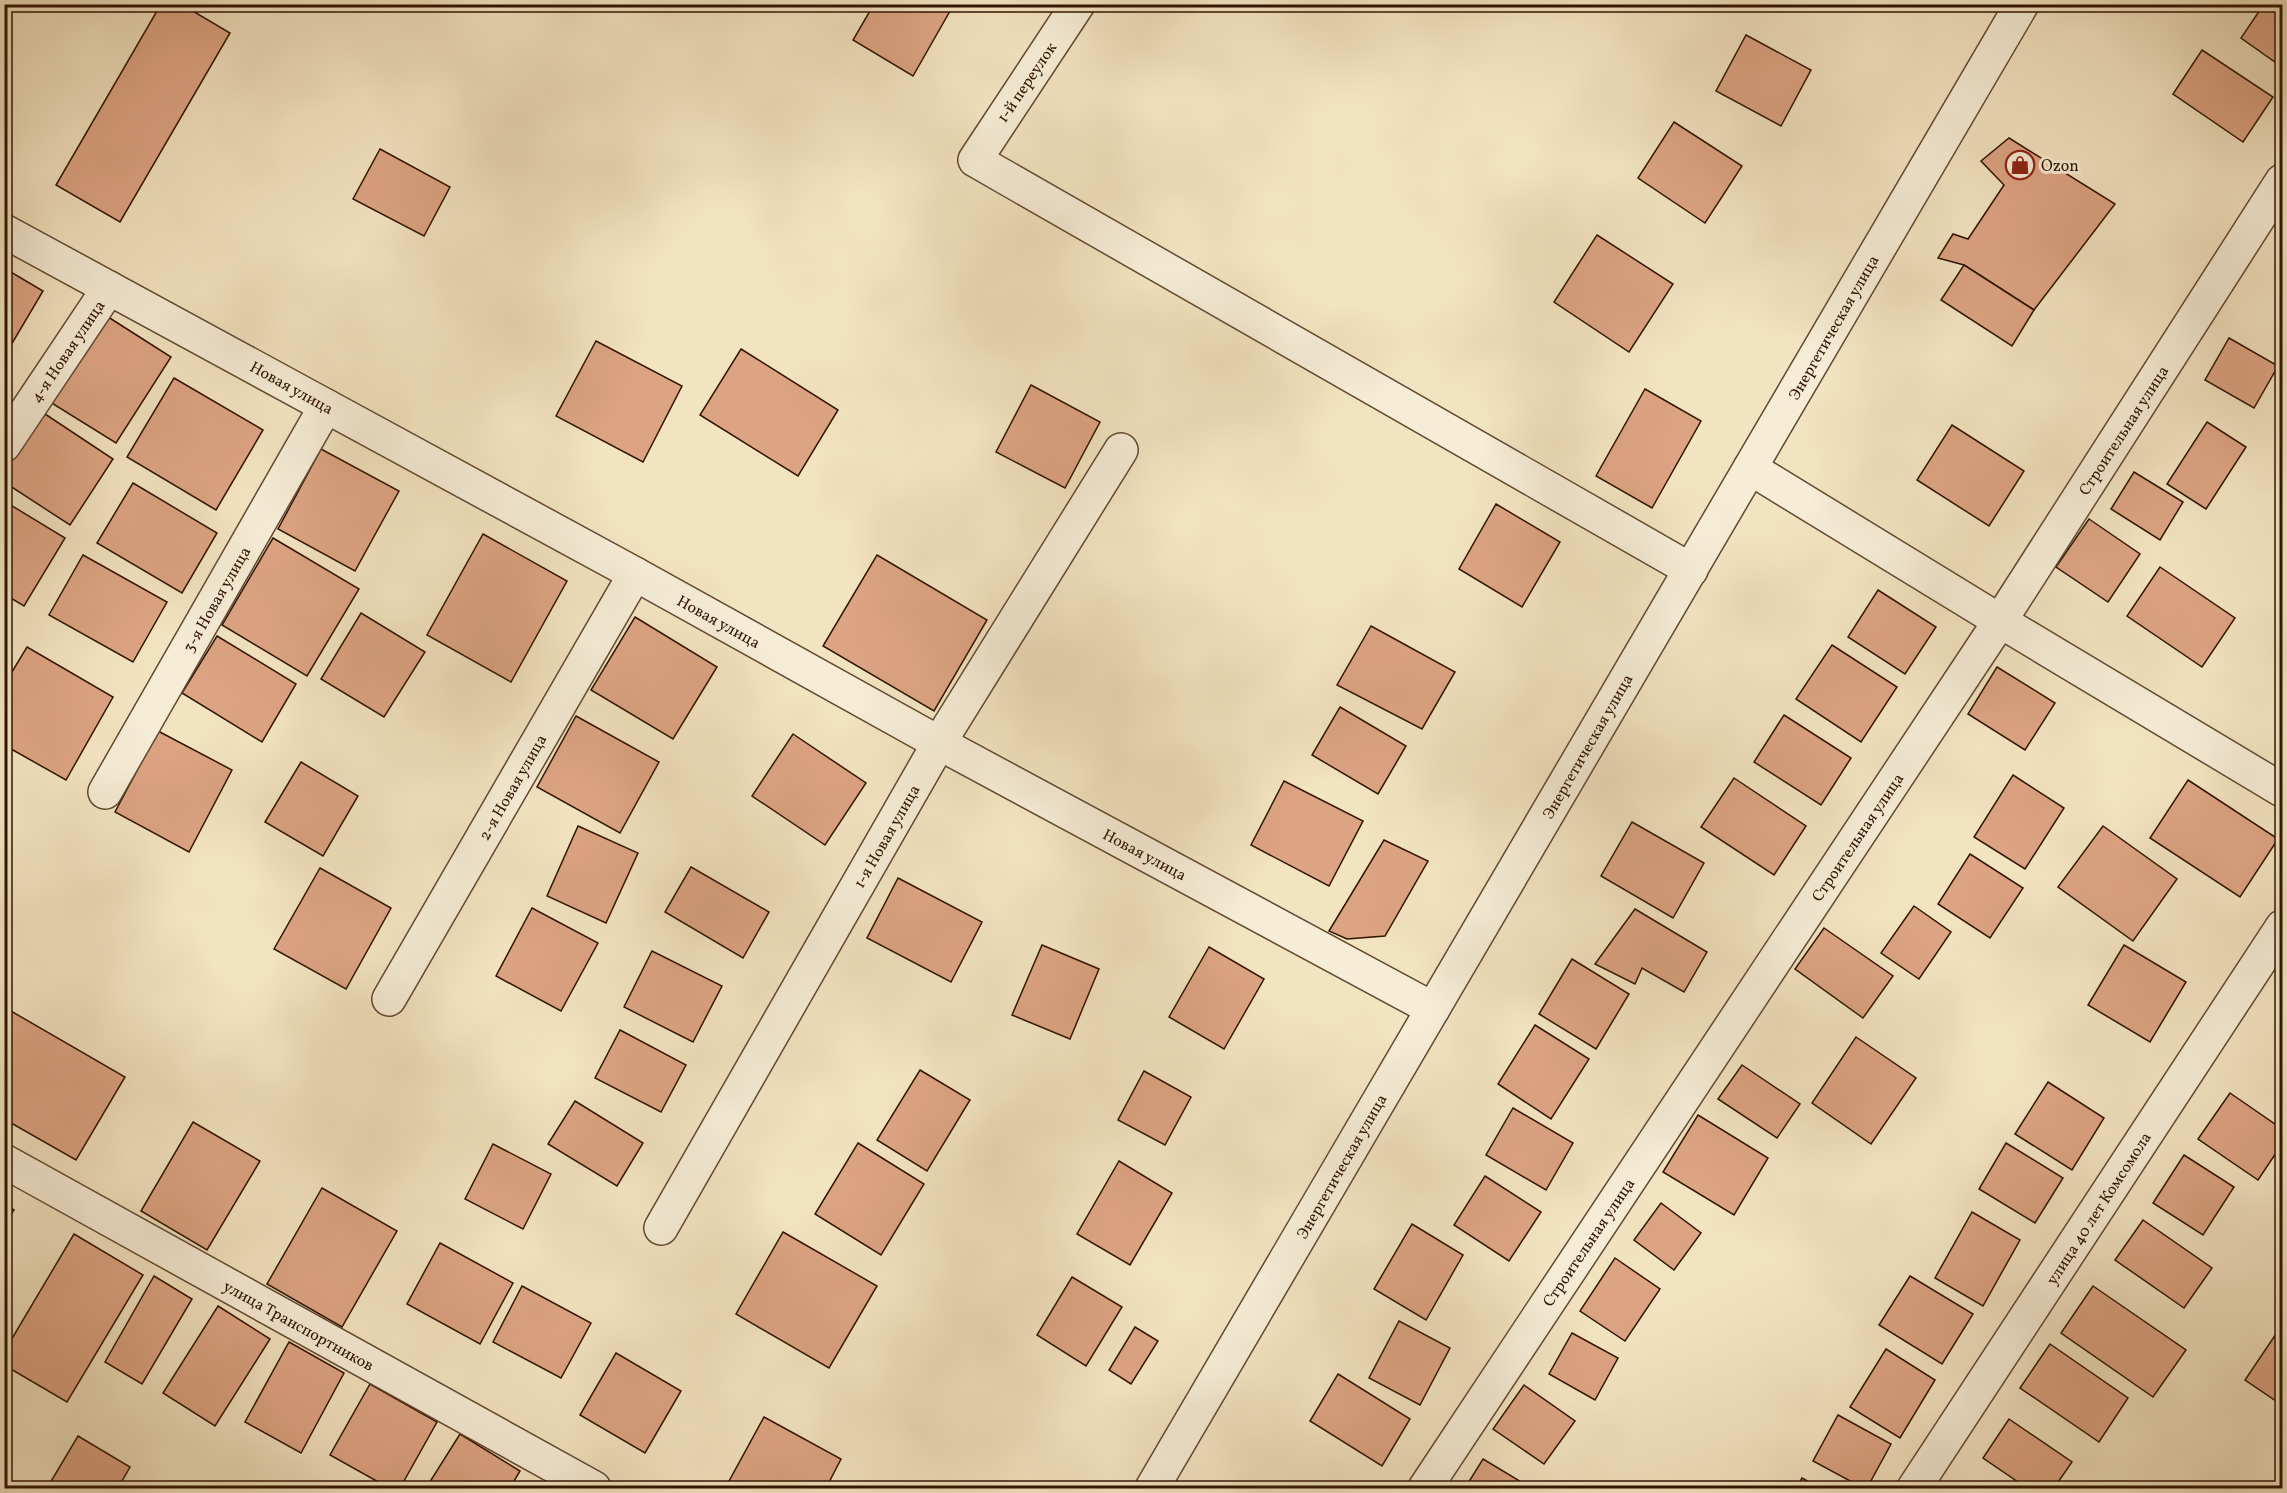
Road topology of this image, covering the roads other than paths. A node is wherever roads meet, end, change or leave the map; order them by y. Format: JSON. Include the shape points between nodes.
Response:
{"nodes":[{"id":1,"x":1078,"y":4,"type":"edge"},
{"id":2,"x":2022,"y":4,"type":"edge"},
{"id":3,"x":2283,"y":181,"type":"edge"},
{"id":4,"x":4,"y":231,"type":"edge"},
{"id":5,"x":109,"y":288,"type":"junction"},
{"id":6,"x":326,"y":406,"type":"junction"},
{"id":7,"x":4,"y":445,"type":"edge"},
{"id":8,"x":1121,"y":450,"type":"dead end"},
{"id":9,"x":1750,"y":468,"type":"junction"},
{"id":10,"x":1690,"y":570,"type":"junction"},
{"id":11,"x":635,"y":574,"type":"junction"},
{"id":12,"x":2000,"y":621,"type":"junction"},
{"id":13,"x":939,"y":744,"type":"junction"},
{"id":14,"x":2283,"y":790,"type":"edge"},
{"id":15,"x":105,"y":792,"type":"dead end"},
{"id":16,"x":2283,"y":927,"type":"edge"},
{"id":17,"x":389,"y":999,"type":"dead end"},
{"id":18,"x":1433,"y":1010,"type":"junction"},
{"id":19,"x":4,"y":1161,"type":"edge"},
{"id":20,"x":662,"y":1228,"type":"dead end"},
{"id":21,"x":594,"y":1488,"type":"edge"},
{"id":22,"x":1152,"y":1488,"type":"edge"},
{"id":23,"x":1425,"y":1488,"type":"edge"},
{"id":24,"x":1914,"y":1488,"type":"edge"}],
"edges":[{"from":1,"to":10,"type":"street","name":"1-й переулок","via":[[975,160]]},
{"from":2,"to":9,"type":"street","name":"Энергетическая улица"},
{"from":3,"to":12,"type":"street","name":"Строительная улица"},
{"from":4,"to":5,"type":"street","name":"Новая улица"},
{"from":5,"to":6,"type":"street","name":"Новая улица"},
{"from":5,"to":7,"type":"street","name":"4-я Новая улица"},
{"from":6,"to":11,"type":"street","name":"Новая улица"},
{"from":6,"to":15,"type":"street","name":"3-я Новая улица"},
{"from":8,"to":13,"type":"street","name":"1-я Новая улица"},
{"from":9,"to":10,"type":"street","name":"Энергетическая улица"},
{"from":9,"to":12,"type":"street"},
{"from":10,"to":18,"type":"street","name":"Энергетическая улица"},
{"from":11,"to":13,"type":"street","name":"Новая улица"},
{"from":11,"to":17,"type":"street","name":"2-я Новая улица"},
{"from":12,"to":14,"type":"street"},
{"from":12,"to":23,"type":"street","name":"Строительная улица"},
{"from":13,"to":18,"type":"street","name":"Новая улица"},
{"from":13,"to":20,"type":"street","name":"1-я Новая улица"},
{"from":16,"to":24,"type":"street","name":"улица 40 лет Комсомола"},
{"from":18,"to":22,"type":"street","name":"Энергетическая улица"},
{"from":19,"to":21,"type":"street","name":"улица Транспортников"}]}
